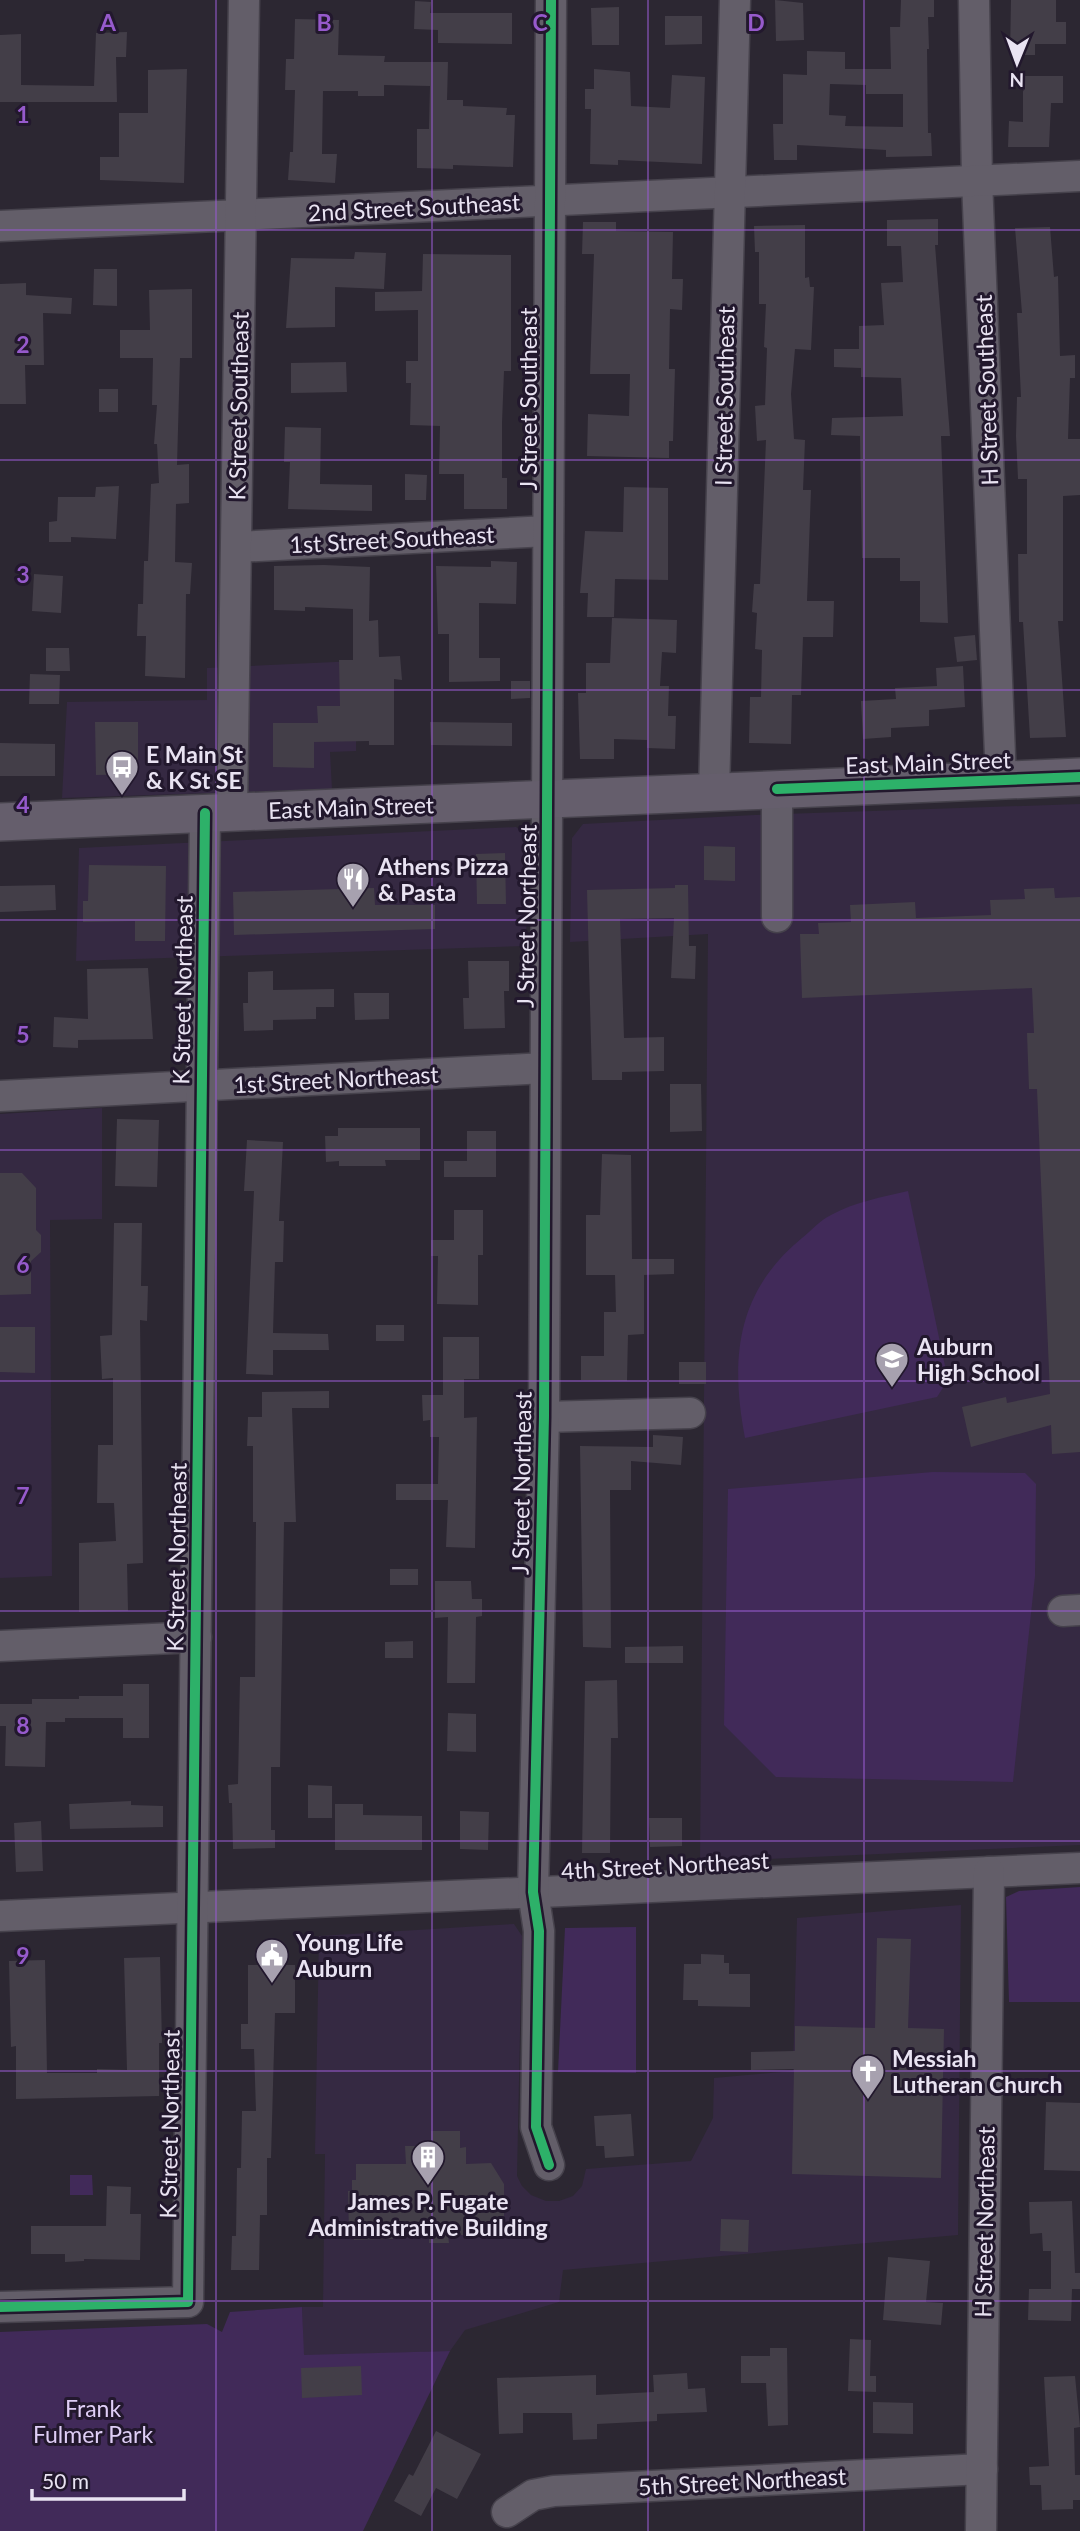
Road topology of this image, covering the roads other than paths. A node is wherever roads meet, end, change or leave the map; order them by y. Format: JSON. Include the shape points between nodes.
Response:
{"nodes":[{"id":1,"x":244,"y":0,"type":"edge"},
{"id":2,"x":551,"y":0,"type":"edge"},
{"id":3,"x":735,"y":0,"type":"edge"},
{"id":4,"x":974,"y":0,"type":"edge"},
{"id":5,"x":1080,"y":176,"type":"edge"},
{"id":6,"x":977,"y":180,"type":"junction"},
{"id":7,"x":729,"y":192,"type":"junction"},
{"id":8,"x":550,"y":201,"type":"junction"},
{"id":9,"x":240,"y":215,"type":"junction"},
{"id":10,"x":0,"y":226,"type":"edge"},
{"id":11,"x":548,"y":531,"type":"junction"},
{"id":12,"x":237,"y":547,"type":"junction"},
{"id":13,"x":1080,"y":776,"type":"edge"},
{"id":14,"x":1001,"y":780,"type":"junction"},
{"id":15,"x":777,"y":789,"type":"junction"},
{"id":16,"x":714,"y":792,"type":"junction"},
{"id":17,"x":549,"y":799,"type":"junction"},
{"id":18,"x":218,"y":813,"type":"junction"},
{"id":19,"x":0,"y":822,"type":"edge"},
{"id":20,"x":777,"y":917,"type":"dead end"},
{"id":21,"x":545,"y":1068,"type":"junction"},
{"id":22,"x":202,"y":1085,"type":"junction"},
{"id":23,"x":0,"y":1096,"type":"edge"},
{"id":24,"x":690,"y":1413,"type":"dead end"},
{"id":25,"x":544,"y":1417,"type":"junction"},
{"id":26,"x":196,"y":1636,"type":"junction"},
{"id":27,"x":0,"y":1646,"type":"edge"},
{"id":28,"x":1080,"y":1868,"type":"edge"},
{"id":29,"x":989,"y":1872,"type":"junction"},
{"id":30,"x":533,"y":1892,"type":"junction"},
{"id":31,"x":192,"y":1907,"type":"junction"},
{"id":32,"x":0,"y":1916,"type":"edge"},
{"id":33,"x":549,"y":2165,"type":"dead end"},
{"id":34,"x":0,"y":2307,"type":"edge"},
{"id":35,"x":982,"y":2469,"type":"junction"},
{"id":36,"x":507,"y":2512,"type":"dead end"},
{"id":37,"x":981,"y":2531,"type":"edge"}],
"edges":[{"from":1,"to":9,"type":"street","name":"K Street Southeast"},
{"from":2,"to":8,"type":"street","name":"J Street Southeast"},
{"from":3,"to":7,"type":"street","name":"I Street Southeast"},
{"from":4,"to":6,"type":"street","name":"H Street Southeast"},
{"from":5,"to":6,"type":"street","name":"2nd Street Southeast"},
{"from":6,"to":7,"type":"street","name":"2nd Street Southeast"},
{"from":6,"to":14,"type":"street","name":"H Street Southeast"},
{"from":7,"to":8,"type":"street","name":"2nd Street Southeast"},
{"from":7,"to":16,"type":"street","name":"I Street Southeast"},
{"from":8,"to":9,"type":"street","name":"2nd Street Southeast"},
{"from":8,"to":11,"type":"street","name":"J Street Southeast"},
{"from":9,"to":10,"type":"street","name":"2nd Street Southeast"},
{"from":9,"to":12,"type":"street","name":"K Street Southeast"},
{"from":11,"to":12,"type":"street","name":"1st Street Southeast"},
{"from":11,"to":17,"type":"street","name":"J Street Southeast"},
{"from":12,"to":18,"type":"street","name":"K Street Southeast"},
{"from":13,"to":14,"type":"main road","name":"East Main Street"},
{"from":14,"to":15,"type":"main road","name":"East Main Street"},
{"from":15,"to":16,"type":"main road","name":"East Main Street"},
{"from":15,"to":20,"type":"street"},
{"from":16,"to":17,"type":"main road","name":"East Main Street"},
{"from":17,"to":18,"type":"main road","name":"East Main Street"},
{"from":17,"to":21,"type":"street","name":"J Street Northeast"},
{"from":18,"to":19,"type":"main road","name":"East Main Street"},
{"from":18,"to":22,"type":"street","name":"K Street Northeast"},
{"from":21,"to":22,"type":"street","name":"1st Street Northeast"},
{"from":21,"to":25,"type":"street","name":"J Street Northeast"},
{"from":22,"to":23,"type":"street","name":"1st Street Northeast"},
{"from":22,"to":26,"type":"street","name":"K Street Northeast"},
{"from":24,"to":25,"type":"street"},
{"from":25,"to":30,"type":"street","name":"J Street Northeast"},
{"from":26,"to":27,"type":"street"},
{"from":26,"to":31,"type":"street","name":"K Street Northeast"},
{"from":28,"to":29,"type":"street","name":"4th Street Northeast"},
{"from":29,"to":30,"type":"street","name":"4th Street Northeast"},
{"from":29,"to":35,"type":"street","name":"H Street Northeast"},
{"from":30,"to":31,"type":"street","name":"4th Street Northeast"},
{"from":30,"to":33,"type":"street","name":"J Street Northeast","via":[[539,1931],[536,2127]]},
{"from":31,"to":32,"type":"street","name":"4th Street Northeast"},
{"from":31,"to":34,"type":"street","name":"K Street Northeast","via":[[188,2302]]},
{"from":35,"to":36,"type":"street","name":"5th Street Northeast","via":[[554,2491],[533,2496]]},
{"from":35,"to":37,"type":"street","name":"H Street Northeast"}]}
